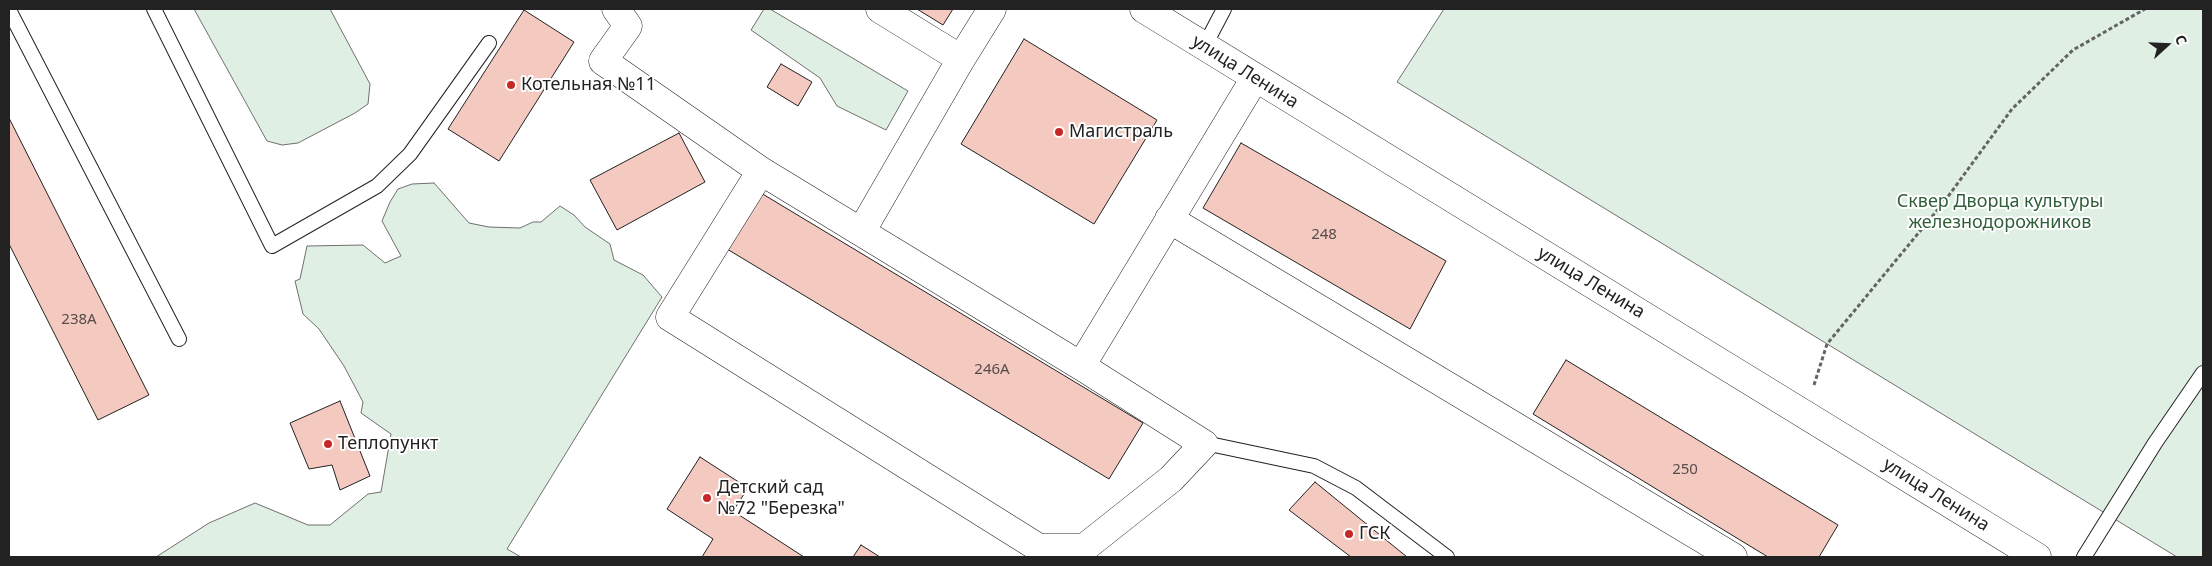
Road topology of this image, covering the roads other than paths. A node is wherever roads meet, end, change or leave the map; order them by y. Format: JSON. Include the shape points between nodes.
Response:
{"nodes":[{"id":1,"x":154,"y":9,"type":"edge"},
{"id":2,"x":616,"y":9,"type":"edge"},
{"id":3,"x":880,"y":9,"type":"edge"},
{"id":4,"x":992,"y":9,"type":"edge"},
{"id":5,"x":1144,"y":9,"type":"edge"},
{"id":6,"x":1224,"y":9,"type":"edge"},
{"id":7,"x":9,"y":10,"type":"edge"},
{"id":8,"x":489,"y":43,"type":"dead end"},
{"id":9,"x":1204,"y":47,"type":"junction"},
{"id":10,"x":961,"y":59,"type":"junction"},
{"id":11,"x":1255,"y":78,"type":"junction"},
{"id":12,"x":761,"y":171,"type":"junction"},
{"id":13,"x":1169,"y":219,"type":"junction"},
{"id":14,"x":861,"y":232,"type":"junction"},
{"id":15,"x":179,"y":340,"type":"dead end"},
{"id":16,"x":1082,"y":366,"type":"junction"},
{"id":17,"x":2203,"y":373,"type":"edge"},
{"id":18,"x":1199,"y":442,"type":"junction"},
{"id":19,"x":1447,"y":557,"type":"edge"},
{"id":20,"x":1733,"y":557,"type":"edge"},
{"id":21,"x":2037,"y":557,"type":"edge"},
{"id":22,"x":2084,"y":557,"type":"edge"}],
"edges":[{"from":1,"to":8,"type":"lane","via":[[272,246],[377,186],[410,154]]},
{"from":2,"to":12,"type":"street","via":[[628,26],[603,61]]},
{"from":3,"to":10,"type":"street"},
{"from":4,"to":10,"type":"street"},
{"from":5,"to":9,"type":"street","name":"улица Ленина"},
{"from":6,"to":9,"type":"lane"},
{"from":7,"to":15,"type":"lane"},
{"from":9,"to":11,"type":"street","name":"улица Ленина"},
{"from":10,"to":14,"type":"street"},
{"from":11,"to":13,"type":"street"},
{"from":11,"to":21,"type":"street","name":"улица Ленина"},
{"from":12,"to":14,"type":"street"},
{"from":12,"to":18,"type":"street","via":[[670,317],[1038,548],[1084,548],[1171,479],[1204,444]]},
{"from":13,"to":16,"type":"street"},
{"from":13,"to":20,"type":"street"},
{"from":14,"to":16,"type":"street"},
{"from":16,"to":18,"type":"street"},
{"from":17,"to":22,"type":"lane","via":[[2155,442]]},
{"from":18,"to":19,"type":"lane","via":[[1314,466],[1356,488]]}]}
